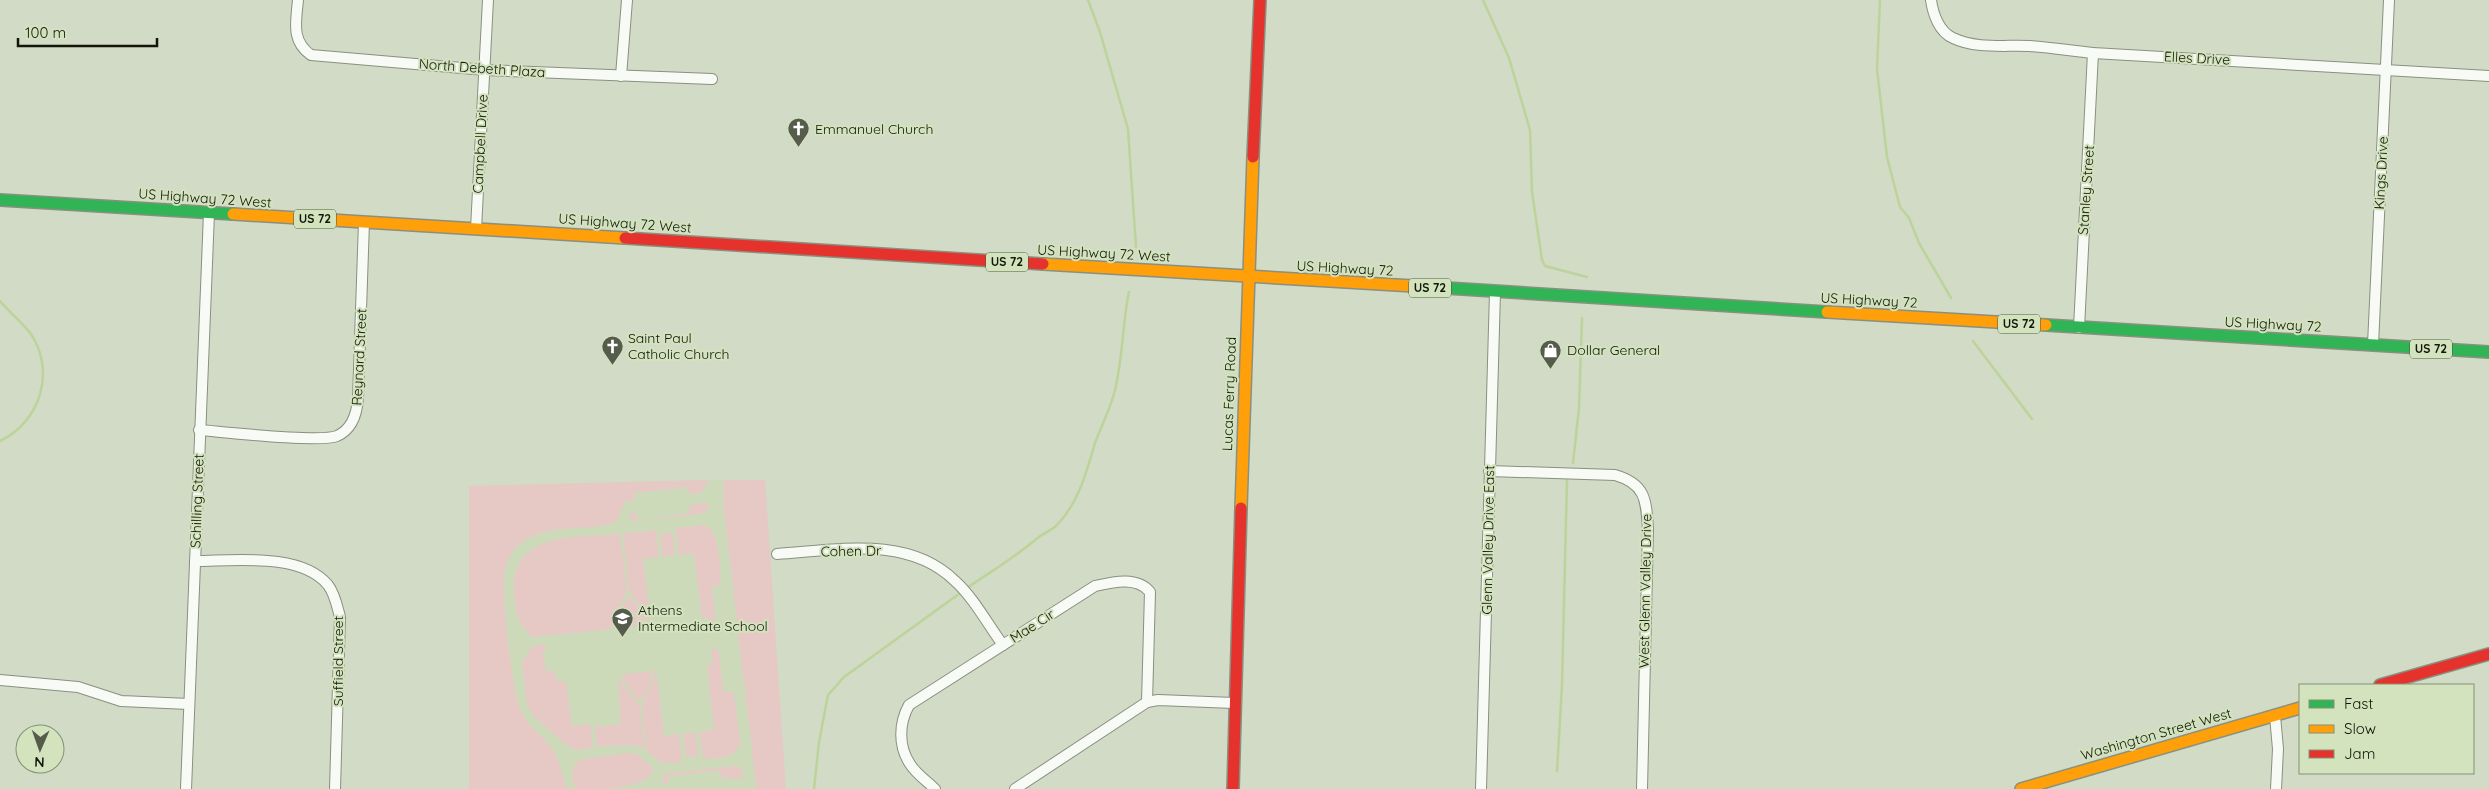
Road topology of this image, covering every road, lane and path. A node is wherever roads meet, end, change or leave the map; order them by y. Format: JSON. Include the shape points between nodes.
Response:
{"nodes":[{"id":1,"x":488,"y":0,"type":"edge"},
{"id":2,"x":627,"y":0,"type":"edge"},
{"id":3,"x":1260,"y":0,"type":"edge"},
{"id":4,"x":1931,"y":0,"type":"edge"},
{"id":5,"x":2389,"y":0,"type":"edge"},
{"id":6,"x":295,"y":1,"type":"edge"},
{"id":7,"x":2093,"y":53,"type":"junction"},
{"id":8,"x":485,"y":70,"type":"junction"},
{"id":9,"x":2386,"y":70,"type":"junction"},
{"id":10,"x":621,"y":76,"type":"junction"},
{"id":11,"x":2489,"y":76,"type":"edge"},
{"id":12,"x":712,"y":79,"type":"dead end"},
{"id":13,"x":0,"y":200,"type":"edge"},
{"id":14,"x":210,"y":213,"type":"junction"},
{"id":15,"x":364,"y":222,"type":"junction"},
{"id":16,"x":476,"y":229,"type":"junction"},
{"id":17,"x":1248,"y":277,"type":"junction"},
{"id":18,"x":1495,"y":292,"type":"junction"},
{"id":19,"x":2079,"y":328,"type":"junction"},
{"id":20,"x":2373,"y":345,"type":"junction"},
{"id":21,"x":2489,"y":352,"type":"edge"},
{"id":22,"x":199,"y":430,"type":"junction"},
{"id":23,"x":1489,"y":471,"type":"junction"},
{"id":24,"x":777,"y":554,"type":"dead end"},
{"id":25,"x":195,"y":561,"type":"junction"},
{"id":26,"x":1003,"y":646,"type":"junction"},
{"id":27,"x":2489,"y":654,"type":"edge"},
{"id":28,"x":0,"y":680,"type":"edge"},
{"id":29,"x":2384,"y":684,"type":"edge"},
{"id":30,"x":1147,"y":702,"type":"junction"},
{"id":31,"x":1234,"y":703,"type":"junction"},
{"id":32,"x":189,"y":704,"type":"junction"},
{"id":33,"x":2299,"y":708,"type":"edge"},
{"id":34,"x":2275,"y":716,"type":"junction"},
{"id":35,"x":186,"y":789,"type":"edge"},
{"id":36,"x":335,"y":789,"type":"edge"},
{"id":37,"x":935,"y":789,"type":"edge"},
{"id":38,"x":1015,"y":789,"type":"edge"},
{"id":39,"x":1233,"y":789,"type":"edge"},
{"id":40,"x":1481,"y":789,"type":"edge"},
{"id":41,"x":1642,"y":789,"type":"edge"},
{"id":42,"x":2021,"y":789,"type":"edge"},
{"id":43,"x":2276,"y":789,"type":"edge"}],
"edges":[{"from":1,"to":8,"type":"street","name":"Campbell Drive"},
{"from":2,"to":10,"type":"street"},
{"from":3,"to":17,"type":"main road","name":"Lucas Ferry Road"},
{"from":4,"to":7,"type":"street","name":"Elles Drive","via":[[1932,11],[1943,31],[1952,38],[1973,45],[2029,46]]},
{"from":5,"to":9,"type":"street","name":"Kings Drive"},
{"from":6,"to":8,"type":"street","name":"North Debeth Plaza","via":[[296,38],[310,55]]},
{"from":7,"to":9,"type":"street","name":"Elles Drive"},
{"from":7,"to":19,"type":"street","name":"Stanley Street"},
{"from":8,"to":10,"type":"street","name":"North Debeth Plaza"},
{"from":8,"to":16,"type":"street","name":"Campbell Drive"},
{"from":9,"to":11,"type":"street","name":"Elles Drive"},
{"from":9,"to":20,"type":"street","name":"Kings Drive"},
{"from":10,"to":12,"type":"street","name":"North Debeth Plaza"},
{"from":13,"to":14,"type":"main road","name":"US Highway 72 West","number":"US 72"},
{"from":14,"to":15,"type":"main road","name":"US Highway 72 West","number":"US 72"},
{"from":14,"to":22,"type":"street","name":"Schilling Street"},
{"from":15,"to":16,"type":"main road","name":"US Highway 72 West","number":"US 72"},
{"from":15,"to":22,"type":"street","name":"Reynard Street","via":[[357,410],[346,431],[336,437],[314,438]]},
{"from":16,"to":17,"type":"main road","name":"US Highway 72 West","number":"US 72"},
{"from":17,"to":18,"type":"main road","name":"US Highway 72","number":"US 72"},
{"from":17,"to":31,"type":"main road","name":"Lucas Ferry Road"},
{"from":18,"to":19,"type":"main road","name":"US Highway 72","number":"US 72"},
{"from":18,"to":23,"type":"street","name":"Glenn Valley Drive East"},
{"from":19,"to":20,"type":"main road","name":"US Highway 72","number":"US 72"},
{"from":20,"to":21,"type":"main road","name":"US Highway 72","number":"US 72"},
{"from":22,"to":25,"type":"street","name":"Schilling Street"},
{"from":23,"to":40,"type":"street","name":"Glenn Valley Drive East"},
{"from":23,"to":41,"type":"street","name":"West Glenn Valley Drive","via":[[1616,475],[1637,485],[1644,495],[1648,528]]},
{"from":24,"to":26,"type":"street","name":"Cohen Dr","via":[[880,549],[901,552],[935,564],[960,586]]},
{"from":25,"to":32,"type":"street","name":"Schilling Street"},
{"from":25,"to":36,"type":"street","name":"Suffield Street","via":[[299,566],[320,577],[331,590],[340,617]]},
{"from":26,"to":30,"type":"street","name":"Mae Cir","via":[[1095,586],[1112,582],[1144,585],[1150,592]]},
{"from":26,"to":37,"type":"street","name":"Mae Cir","via":[[910,705],[904,714],[901,732],[905,755],[910,765]]},
{"from":27,"to":29,"type":"main road"},
{"from":28,"to":32,"type":"street","via":[[78,687],[121,701]]},
{"from":30,"to":31,"type":"street"},
{"from":30,"to":38,"type":"street"},
{"from":31,"to":39,"type":"main road","name":"Lucas Ferry Road"},
{"from":32,"to":35,"type":"street","name":"Schilling Street"},
{"from":33,"to":34,"type":"main road","name":"Washington Street West"},
{"from":34,"to":42,"type":"main road","name":"Washington Street West"},
{"from":34,"to":43,"type":"street","via":[[2278,749]]}]}
